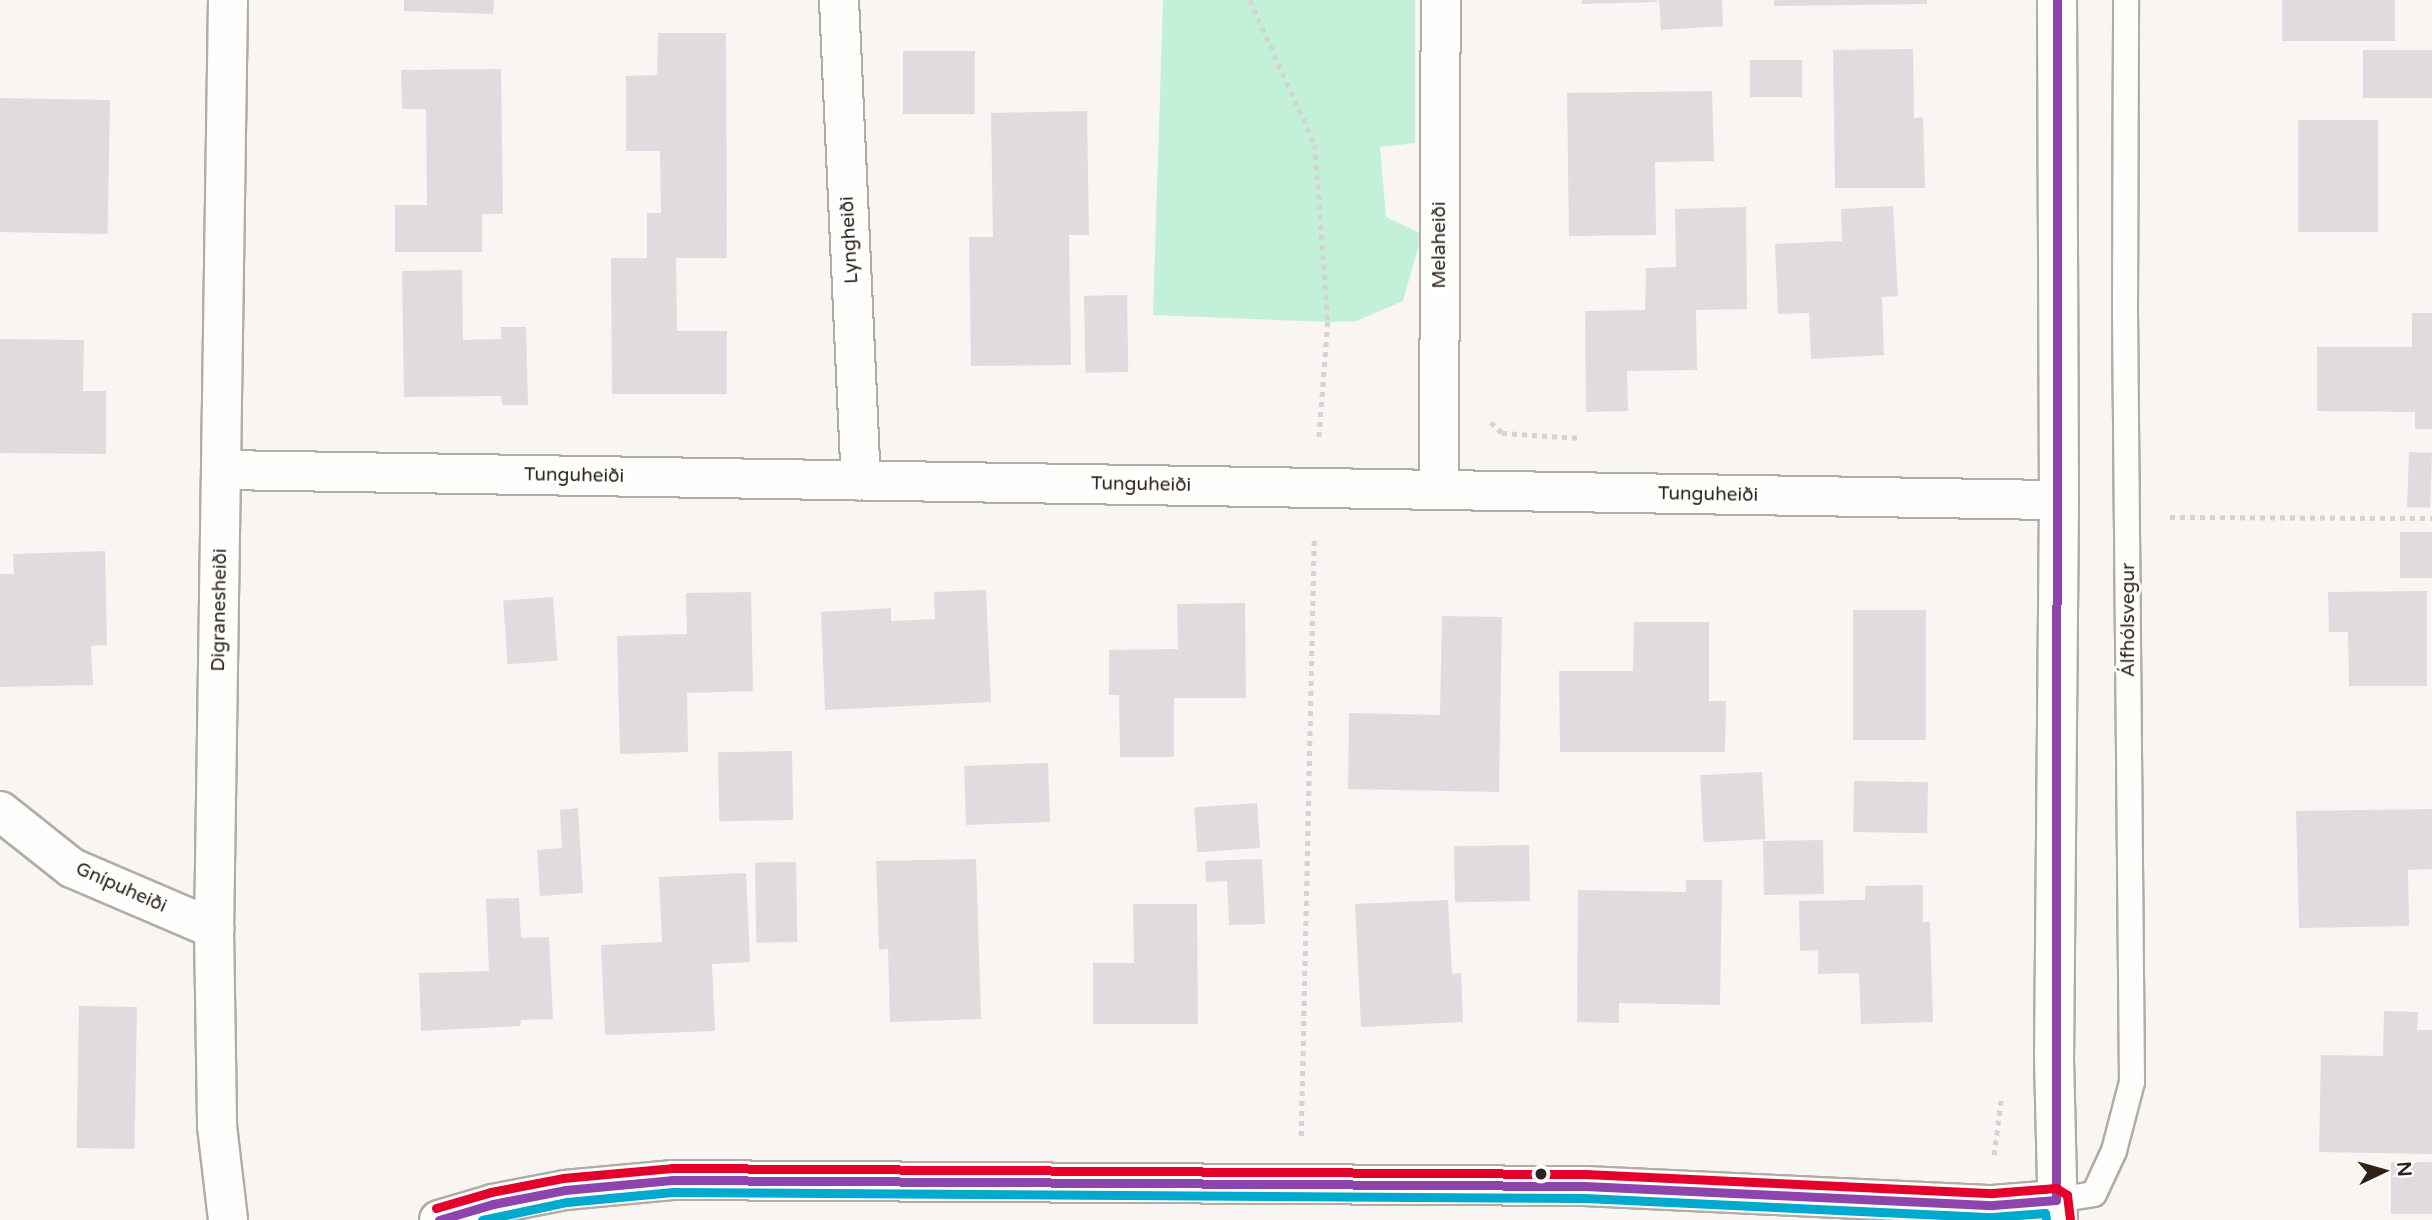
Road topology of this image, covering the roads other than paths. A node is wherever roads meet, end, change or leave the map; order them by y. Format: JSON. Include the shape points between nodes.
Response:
{"nodes":[{"id":1,"x":228,"y":0,"type":"edge"},
{"id":2,"x":839,"y":0,"type":"edge"},
{"id":3,"x":1441,"y":0,"type":"edge"},
{"id":4,"x":2057,"y":0,"type":"edge"},
{"id":5,"x":2126,"y":0,"type":"edge"},
{"id":6,"x":223,"y":470,"type":"junction"},
{"id":7,"x":861,"y":480,"type":"junction"},
{"id":8,"x":1439,"y":490,"type":"junction"},
{"id":9,"x":2059,"y":500,"type":"junction"},
{"id":10,"x":0,"y":811,"type":"edge"},
{"id":11,"x":214,"y":929,"type":"junction"},
{"id":12,"x":2057,"y":1210,"type":"edge"},
{"id":13,"x":228,"y":1220,"type":"edge"},
{"id":14,"x":439,"y":1220,"type":"edge"}],
"edges":[{"from":1,"to":6,"type":"street","name":"Digranesheiði"},
{"from":2,"to":7,"type":"street","name":"Lyngheiði"},
{"from":3,"to":8,"type":"street","name":"Melaheiði"},
{"from":4,"to":9,"type":"street"},
{"from":5,"to":12,"type":"lane","name":"Álfhólsvegur","via":[[2132,1083],[2114,1151],[2094,1194]]},
{"from":6,"to":7,"type":"street","name":"Tunguheiði"},
{"from":6,"to":11,"type":"street","name":"Digranesheiði"},
{"from":7,"to":8,"type":"street","name":"Tunguheiði"},
{"from":8,"to":9,"type":"street","name":"Tunguheiði"},
{"from":9,"to":12,"type":"street"},
{"from":10,"to":11,"type":"street","name":"Gnípuheiði","via":[[72,868]]},
{"from":11,"to":13,"type":"street","name":"Digranesheiði","via":[[217,1126]]},
{"from":12,"to":14,"type":"street","via":[[1585,1186],[672,1180],[565,1190]]}]}
